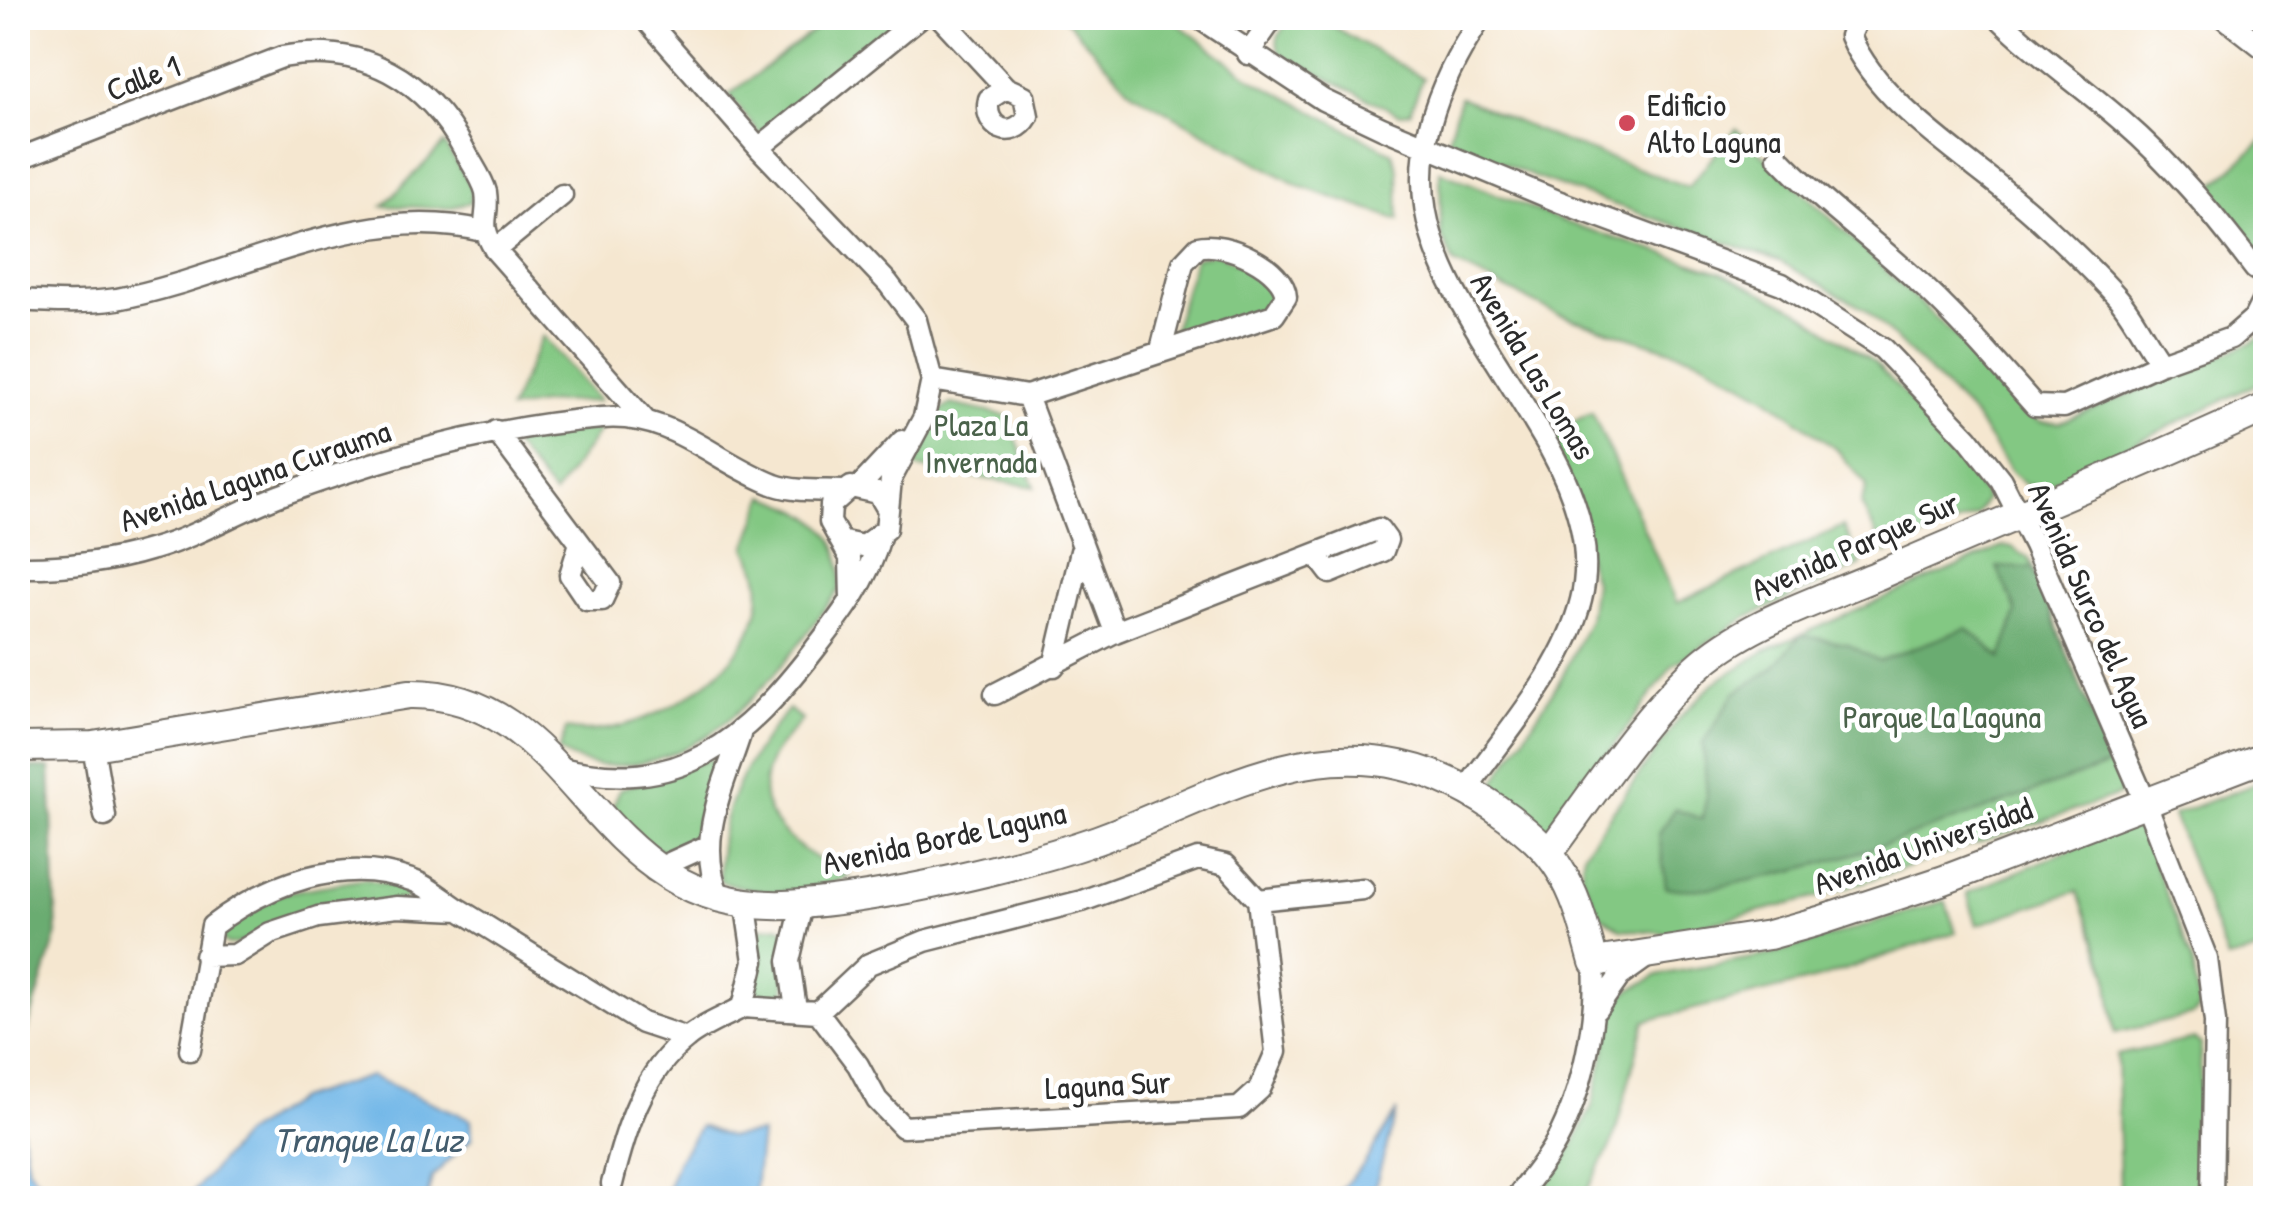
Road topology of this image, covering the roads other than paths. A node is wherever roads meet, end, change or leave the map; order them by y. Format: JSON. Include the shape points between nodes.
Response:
{"nodes":[{"id":1,"x":645,"y":18,"type":"edge"},
{"id":2,"x":919,"y":18,"type":"edge"},
{"id":3,"x":941,"y":18,"type":"edge"},
{"id":4,"x":1199,"y":18,"type":"edge"},
{"id":5,"x":1273,"y":18,"type":"edge"},
{"id":6,"x":1481,"y":18,"type":"edge"},
{"id":7,"x":1858,"y":18,"type":"edge"},
{"id":8,"x":1999,"y":18,"type":"edge"},
{"id":9,"x":2225,"y":18,"type":"edge"},
{"id":10,"x":2266,"y":50,"type":"edge"},
{"id":11,"x":1248,"y":54,"type":"junction"},
{"id":12,"x":1006,"y":88,"type":"dead end"},
{"id":13,"x":1426,"y":146,"type":"junction"},
{"id":14,"x":759,"y":148,"type":"junction"},
{"id":15,"x":1778,"y":156,"type":"dead end"},
{"id":16,"x":18,"y":159,"type":"edge"},
{"id":17,"x":562,"y":196,"type":"dead end"},
{"id":18,"x":483,"y":231,"type":"junction"},
{"id":19,"x":495,"y":250,"type":"junction"},
{"id":20,"x":2266,"y":275,"type":"edge"},
{"id":21,"x":2266,"y":294,"type":"edge"},
{"id":22,"x":18,"y":300,"type":"edge"},
{"id":23,"x":1161,"y":350,"type":"junction"},
{"id":24,"x":2161,"y":363,"type":"junction"},
{"id":25,"x":932,"y":380,"type":"junction"},
{"id":26,"x":1027,"y":396,"type":"junction"},
{"id":27,"x":2266,"y":407,"type":"edge"},
{"id":28,"x":924,"y":417,"type":"junction"},
{"id":29,"x":646,"y":420,"type":"junction"},
{"id":30,"x":496,"y":431,"type":"junction"},
{"id":31,"x":792,"y":488,"type":"junction"},
{"id":32,"x":851,"y":488,"type":"junction"},
{"id":33,"x":888,"y":510,"type":"junction"},
{"id":34,"x":2018,"y":512,"type":"junction"},
{"id":35,"x":829,"y":514,"type":"junction"},
{"id":36,"x":880,"y":537,"type":"junction"},
{"id":37,"x":580,"y":542,"type":"dead end"},
{"id":38,"x":844,"y":542,"type":"junction"},
{"id":39,"x":1082,"y":551,"type":"junction"},
{"id":40,"x":1316,"y":556,"type":"dead end"},
{"id":41,"x":18,"y":567,"type":"edge"},
{"id":42,"x":851,"y":602,"type":"junction"},
{"id":43,"x":1116,"y":632,"type":"junction"},
{"id":44,"x":1054,"y":666,"type":"junction"},
{"id":45,"x":995,"y":694,"type":"dead end"},
{"id":46,"x":740,"y":736,"type":"junction"},
{"id":47,"x":93,"y":746,"type":"junction"},
{"id":48,"x":18,"y":747,"type":"edge"},
{"id":49,"x":2266,"y":757,"type":"edge"},
{"id":50,"x":556,"y":767,"type":"junction"},
{"id":51,"x":622,"y":778,"type":"junction"},
{"id":52,"x":1468,"y":787,"type":"junction"},
{"id":53,"x":2145,"y":801,"type":"junction"},
{"id":54,"x":592,"y":810,"type":"junction"},
{"id":55,"x":105,"y":816,"type":"dead end"},
{"id":56,"x":707,"y":846,"type":"junction"},
{"id":57,"x":1549,"y":853,"type":"junction"},
{"id":58,"x":654,"y":870,"type":"junction"},
{"id":59,"x":1363,"y":890,"type":"dead end"},
{"id":60,"x":732,"y":898,"type":"junction"},
{"id":61,"x":1258,"y":900,"type":"junction"},
{"id":62,"x":802,"y":904,"type":"junction"},
{"id":63,"x":460,"y":910,"type":"junction"},
{"id":64,"x":1580,"y":913,"type":"junction"},
{"id":65,"x":1651,"y":954,"type":"junction"},
{"id":66,"x":206,"y":956,"type":"junction"},
{"id":67,"x":1594,"y":962,"type":"junction"},
{"id":68,"x":743,"y":1007,"type":"junction"},
{"id":69,"x":796,"y":1010,"type":"junction"},
{"id":70,"x":818,"y":1012,"type":"junction"},
{"id":71,"x":1590,"y":1020,"type":"junction"},
{"id":72,"x":687,"y":1038,"type":"junction"},
{"id":73,"x":190,"y":1050,"type":"dead end"},
{"id":74,"x":612,"y":1184,"type":"dead end"},
{"id":75,"x":1516,"y":1198,"type":"edge"},
{"id":76,"x":2212,"y":1198,"type":"edge"}],
"edges":[{"from":1,"to":14,"type":"street"},
{"from":2,"to":14,"type":"street"},
{"from":3,"to":12,"type":"street"},
{"from":4,"to":11,"type":"street","name":"Avenida Surco del Agua"},
{"from":5,"to":11,"type":"street"},
{"from":6,"to":13,"type":"street","name":"Avenida Las Lomas","via":[[1440,90]]},
{"from":7,"to":24,"type":"street","via":[[1850,36],[1872,72],[2120,300]]},
{"from":8,"to":20,"type":"street","via":[[2123,121],[2198,194]]},
{"from":9,"to":10,"type":"street"},
{"from":11,"to":13,"type":"street","name":"Avenida Surco del Agua","via":[[1323,100]]},
{"from":13,"to":34,"type":"street","name":"Avenida Surco del Agua","via":[[1782,284],[1839,318],[1884,349],[1968,438]]},
{"from":13,"to":52,"type":"street","name":"Avenida Las Lomas","via":[[1430,243],[1566,476],[1586,570],[1581,603],[1552,666]]},
{"from":14,"to":25,"type":"street","via":[[908,306]]},
{"from":15,"to":24,"type":"street","via":[[1976,336],[2036,406],[2064,407]]},
{"from":16,"to":18,"type":"street","name":"Calle 1","via":[[282,57],[343,54],[412,83],[457,136],[486,191]]},
{"from":17,"to":19,"type":"street"},
{"from":18,"to":19,"type":"street"},
{"from":18,"to":22,"type":"street","via":[[442,221],[393,225],[302,244],[116,299]]},
{"from":19,"to":29,"type":"street"},
{"from":21,"to":24,"type":"street","via":[[2254,318],[2231,338]]},
{"from":23,"to":23,"type":"street","via":[[1274,315],[1286,297],[1284,284],[1274,272],[1218,246],[1198,247],[1183,263]]},
{"from":23,"to":26,"type":"street"},
{"from":25,"to":26,"type":"street"},
{"from":25,"to":28,"type":"street"},
{"from":26,"to":39,"type":"street"},
{"from":27,"to":34,"type":"street","name":"Avenida Parque Sur"},
{"from":28,"to":32,"type":"street"},
{"from":28,"to":33,"type":"street","via":[[891,479]]},
{"from":29,"to":30,"type":"street","name":"Avenida Laguna Curauma","via":[[606,417]]},
{"from":29,"to":31,"type":"street","name":"Avenida Laguna Curauma"},
{"from":30,"to":37,"type":"street"},
{"from":30,"to":41,"type":"street","name":"Avenida Laguna Curauma","via":[[276,497],[154,549]]},
{"from":31,"to":32,"type":"street","name":"Avenida Laguna Curauma"},
{"from":31,"to":35,"type":"street","name":"Avenida Laguna Curauma"},
{"from":32,"to":33,"type":"street","via":[[878,493]]},
{"from":32,"to":35,"type":"street"},
{"from":33,"to":36,"type":"street"},
{"from":34,"to":53,"type":"street","name":"Avenida Surco del Agua"},
{"from":34,"to":57,"type":"street","name":"Avenida Parque Sur","via":[[1757,627],[1697,668],[1641,729]]},
{"from":35,"to":38,"type":"street","name":"Avenida Laguna Curauma"},
{"from":36,"to":38,"type":"street","via":[[863,546]]},
{"from":36,"to":42,"type":"street"},
{"from":38,"to":42,"type":"street","name":"Avenida Laguna Curauma"},
{"from":39,"to":43,"type":"street"},
{"from":39,"to":44,"type":"street"},
{"from":40,"to":43,"type":"street"},
{"from":42,"to":46,"type":"street"},
{"from":43,"to":44,"type":"street"},
{"from":44,"to":45,"type":"street"},
{"from":46,"to":51,"type":"street","via":[[686,762]]},
{"from":46,"to":56,"type":"street"},
{"from":47,"to":48,"type":"street","name":"Avenida Borde Laguna"},
{"from":47,"to":50,"type":"street","name":"Avenida Borde Laguna","via":[[428,694],[468,701],[508,720]]},
{"from":47,"to":55,"type":"street"},
{"from":49,"to":53,"type":"street","name":"Avenida Universidad"},
{"from":50,"to":51,"type":"street"},
{"from":50,"to":54,"type":"street","name":"Avenida Borde Laguna"},
{"from":51,"to":54,"type":"street"},
{"from":52,"to":57,"type":"street","name":"Avenida Borde Laguna"},
{"from":52,"to":62,"type":"street","name":"Avenida Borde Laguna","via":[[1385,762],[1303,764],[1095,840]]},
{"from":53,"to":65,"type":"street","name":"Avenida Universidad","via":[[1819,921]]},
{"from":53,"to":76,"type":"street","name":"Avenida Surco del Agua","via":[[2207,960],[2215,1022]]},
{"from":54,"to":58,"type":"street","name":"Avenida Borde Laguna"},
{"from":56,"to":58,"type":"street"},
{"from":56,"to":60,"type":"street"},
{"from":57,"to":64,"type":"street","name":"Avenida Borde Laguna"},
{"from":58,"to":60,"type":"street","name":"Avenida Borde Laguna"},
{"from":59,"to":61,"type":"street"},
{"from":60,"to":62,"type":"street","name":"Avenida Borde Laguna"},
{"from":60,"to":68,"type":"street","via":[[754,961]]},
{"from":61,"to":70,"type":"street","via":[[1226,865],[1198,859],[1082,901],[925,941],[870,964]]},
{"from":61,"to":70,"type":"street","name":"Laguna Sur","via":[[1276,1052],[1260,1088],[1239,1108],[903,1126],[876,1100]]},
{"from":62,"to":69,"type":"street","via":[[789,961]]},
{"from":63,"to":66,"type":"street","via":[[397,906],[318,917],[270,933],[235,955]]},
{"from":63,"to":66,"type":"street","via":[[412,880],[354,868],[246,900],[212,926]]},
{"from":63,"to":72,"type":"street","via":[[642,1023]]},
{"from":64,"to":65,"type":"street","via":[[1606,938]]},
{"from":64,"to":67,"type":"street","name":"Avenida Borde Laguna"},
{"from":65,"to":67,"type":"street","name":"Avenida Universidad"},
{"from":65,"to":71,"type":"street","via":[[1620,976]]},
{"from":66,"to":73,"type":"street"},
{"from":67,"to":71,"type":"street","name":"Avenida Borde Laguna"},
{"from":68,"to":69,"type":"street"},
{"from":68,"to":72,"type":"street"},
{"from":69,"to":70,"type":"street"},
{"from":71,"to":75,"type":"street","name":"Avenida Borde Laguna","via":[[1570,1110]]},
{"from":72,"to":74,"type":"street","via":[[656,1072],[627,1124]]}]}
